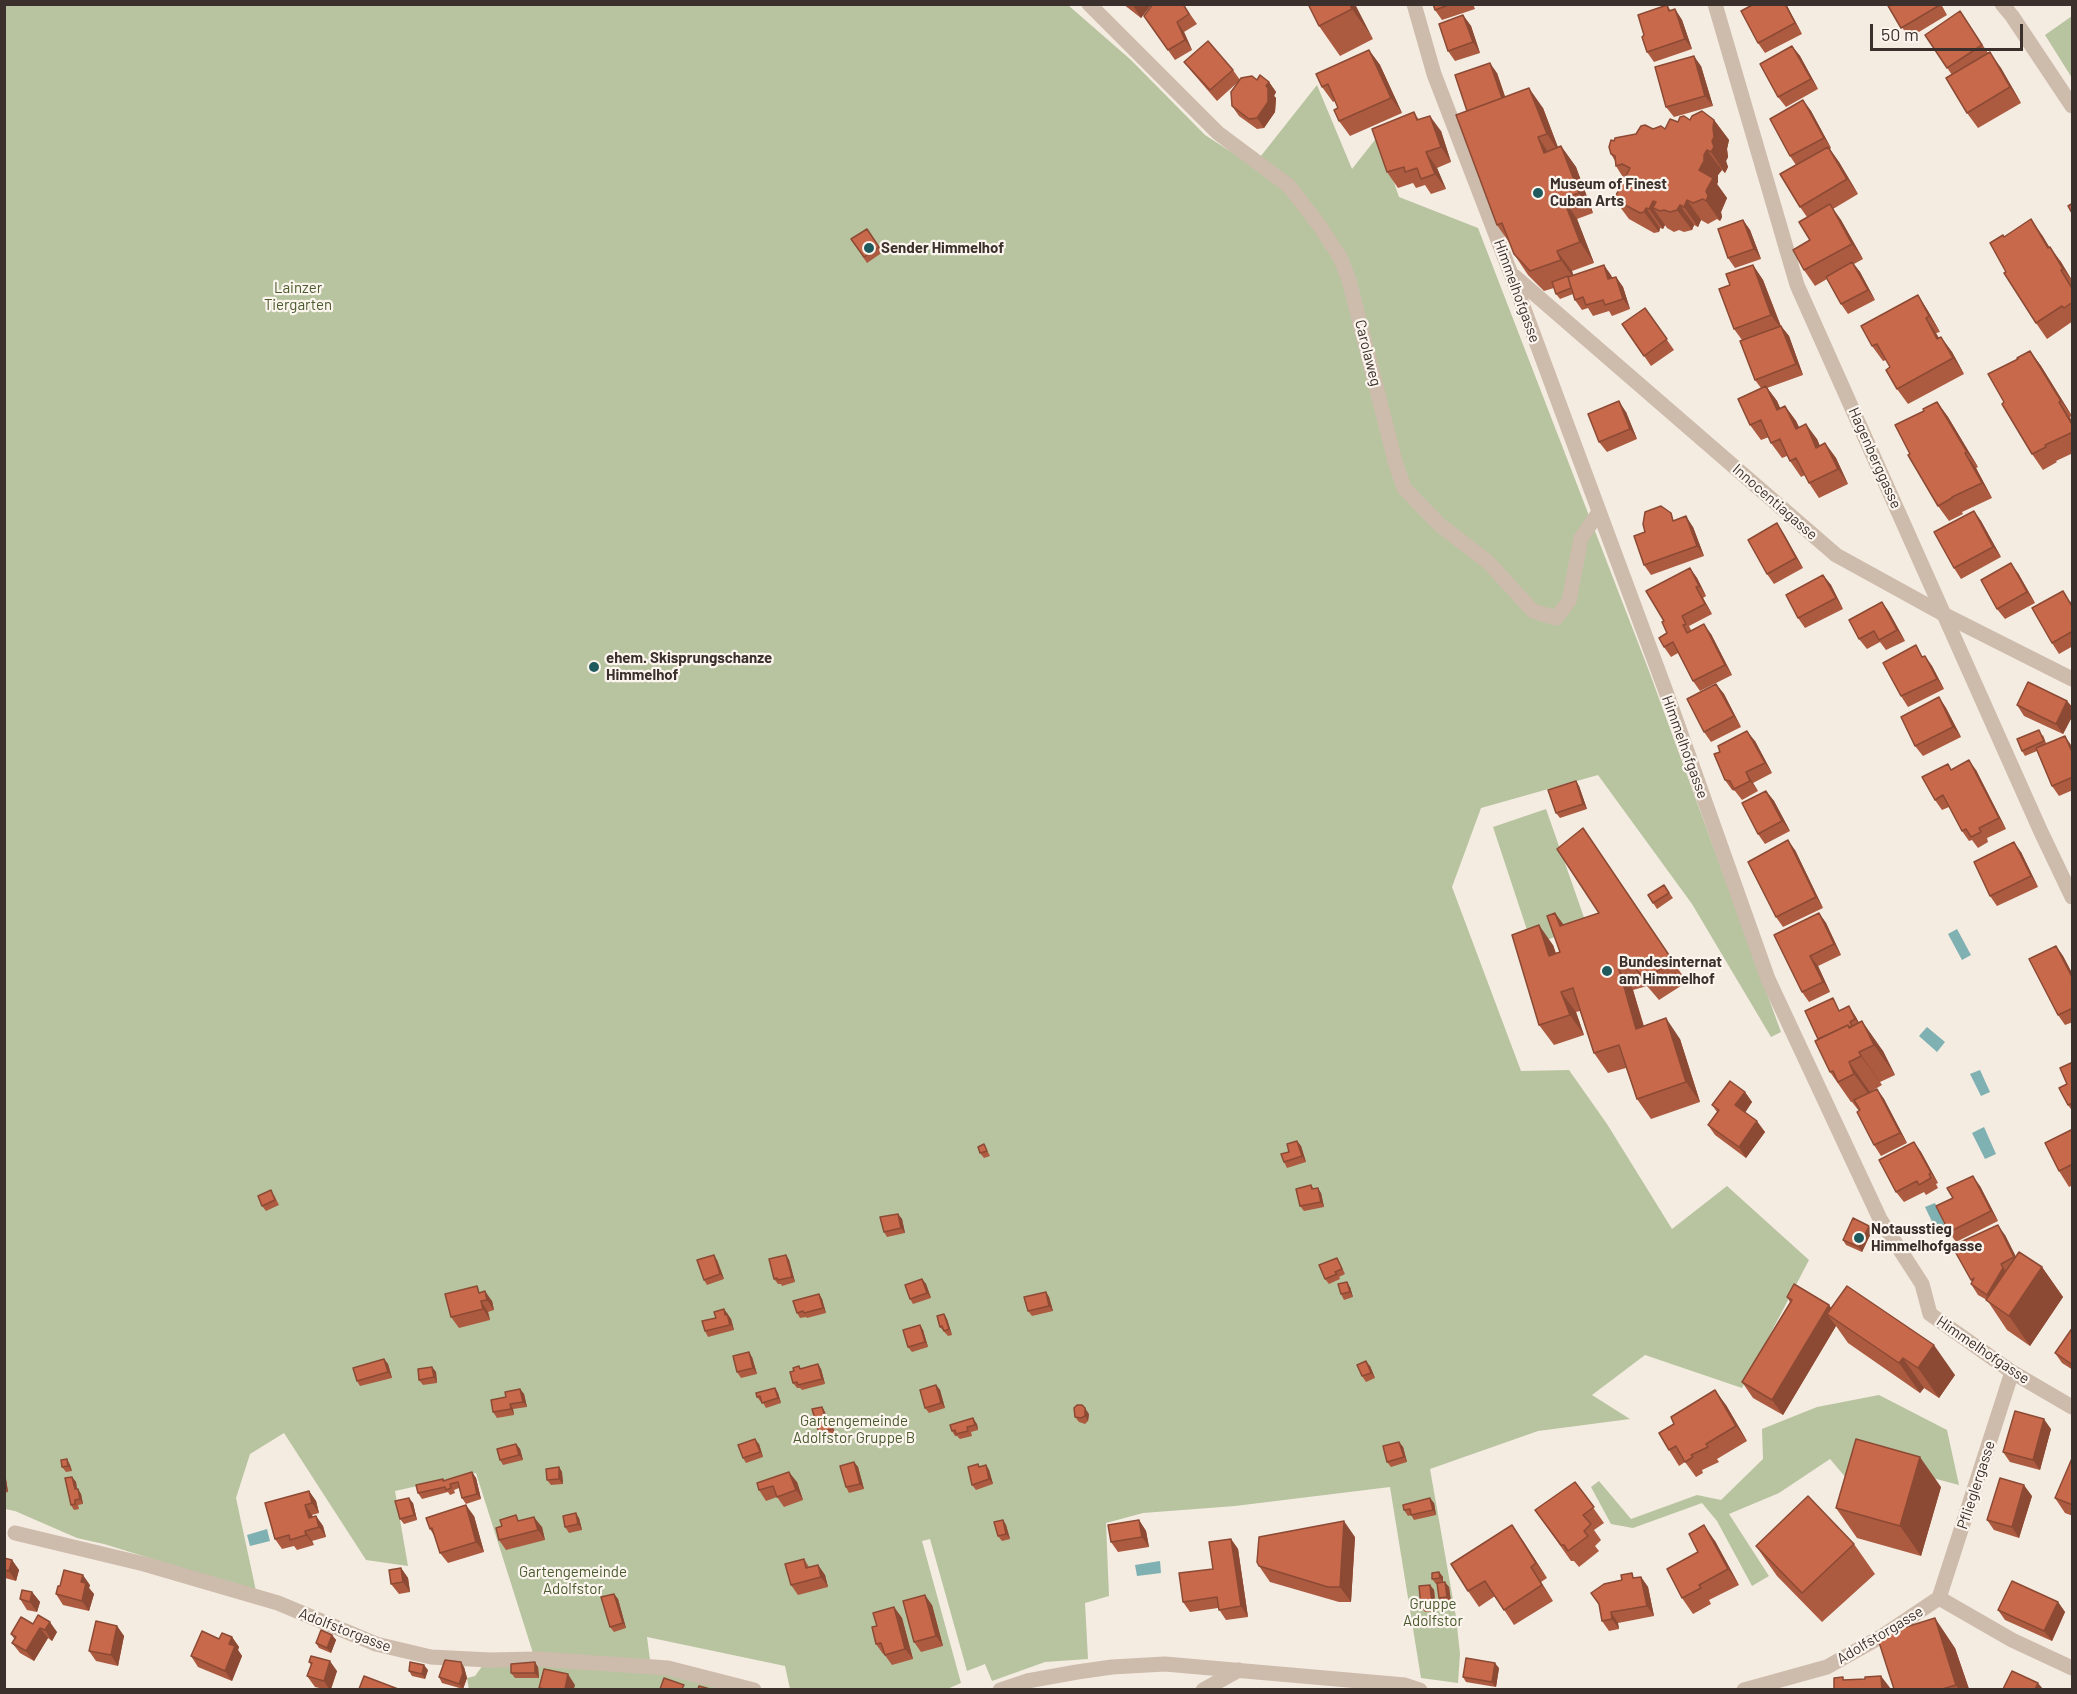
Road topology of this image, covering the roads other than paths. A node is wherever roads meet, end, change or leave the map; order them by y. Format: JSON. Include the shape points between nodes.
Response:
{"nodes":[{"id":1,"x":1089,"y":4,"type":"edge"},
{"id":2,"x":1414,"y":4,"type":"edge"},
{"id":3,"x":1715,"y":4,"type":"edge"},
{"id":4,"x":2002,"y":4,"type":"edge"},
{"id":5,"x":2073,"y":106,"type":"edge"},
{"id":6,"x":1512,"y":274,"type":"junction"},
{"id":7,"x":1599,"y":512,"type":"junction"},
{"id":8,"x":1946,"y":615,"type":"junction"},
{"id":9,"x":2073,"y":679,"type":"edge"},
{"id":10,"x":2073,"y":897,"type":"edge"},
{"id":11,"x":2012,"y":1372,"type":"junction"},
{"id":12,"x":2073,"y":1407,"type":"edge"},
{"id":13,"x":15,"y":1533,"type":"dead end"},
{"id":14,"x":1939,"y":1598,"type":"junction"},
{"id":15,"x":2073,"y":1668,"type":"edge"},
{"id":16,"x":1239,"y":1670,"type":"junction"},
{"id":17,"x":754,"y":1689,"type":"edge"},
{"id":18,"x":1000,"y":1689,"type":"edge"},
{"id":19,"x":1203,"y":1689,"type":"edge"},
{"id":20,"x":1420,"y":1689,"type":"edge"},
{"id":21,"x":1744,"y":1689,"type":"edge"}],
"edges":[{"from":1,"to":7,"type":"street","name":"Carolaweg","via":[[1218,133],[1288,186],[1319,225],[1340,257],[1349,280],[1404,488],[1440,525],[1488,562],[1533,611],[1556,618],[1569,601],[1581,538]]},
{"from":2,"to":6,"type":"street","name":"Himmelhofgasse","via":[[1434,74]]},
{"from":3,"to":8,"type":"street","name":"Hagenberggasse","via":[[1797,285]]},
{"from":4,"to":5,"type":"street"},
{"from":6,"to":7,"type":"street","name":"Himmelhofgasse"},
{"from":6,"to":8,"type":"street","name":"Innocentiagasse","via":[[1836,555]]},
{"from":7,"to":11,"type":"street","name":"Himmelhofgasse","via":[[1768,980],[1880,1219],[1922,1284],[1930,1314]]},
{"from":8,"to":9,"type":"street","name":"Innocentiagasse"},
{"from":8,"to":10,"type":"street","name":"Hagenberggasse"},
{"from":11,"to":12,"type":"street","name":"Himmelhofgasse"},
{"from":11,"to":14,"type":"street","name":"Pflieglergasse"},
{"from":13,"to":17,"type":"street","name":"Adolfstorgasse","via":[[189,1577],[278,1604],[376,1644],[431,1657],[668,1668]]},
{"from":14,"to":15,"type":"street","name":"Adolfstorgasse","via":[[2012,1640]]},
{"from":14,"to":21,"type":"street","name":"Adolfstorgasse","via":[[1827,1667]]},
{"from":16,"to":18,"type":"street","via":[[1165,1664],[1112,1667]]},
{"from":16,"to":19,"type":"street"},
{"from":16,"to":20,"type":"street"}]}
